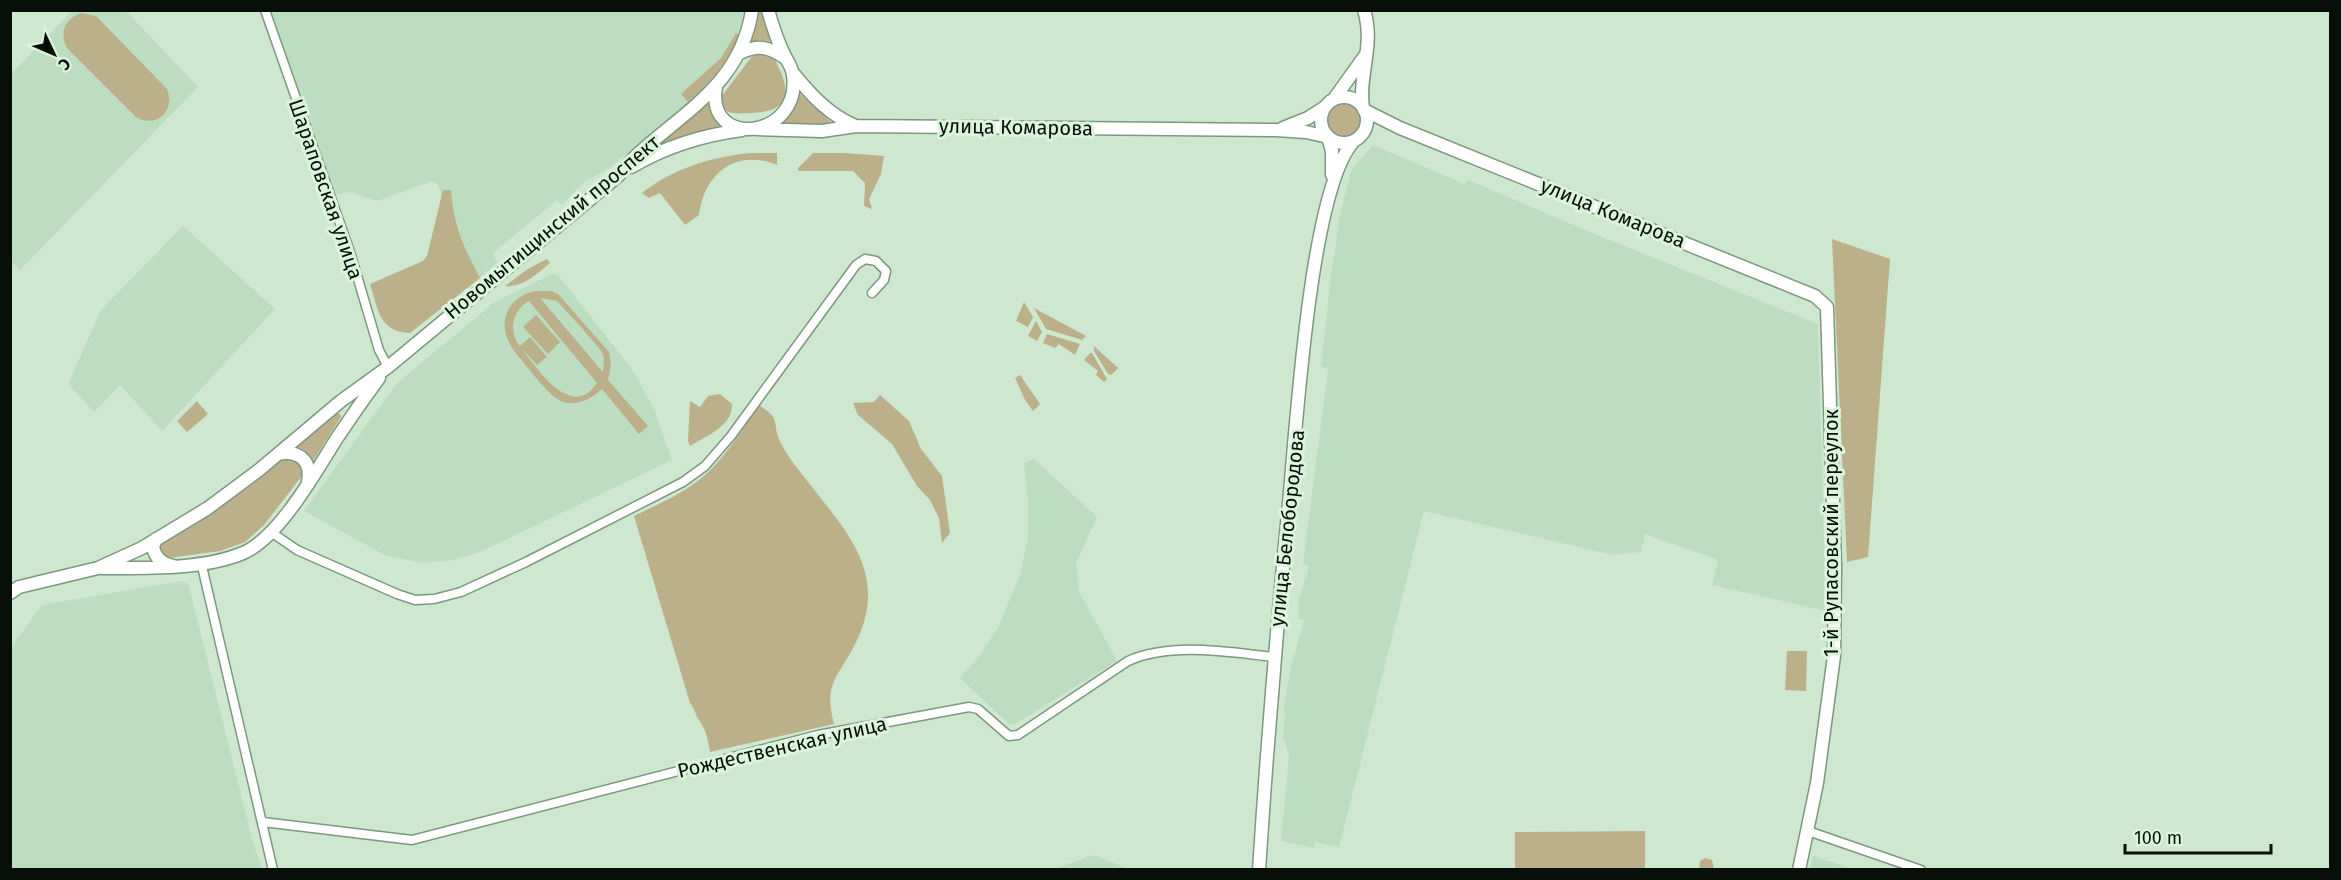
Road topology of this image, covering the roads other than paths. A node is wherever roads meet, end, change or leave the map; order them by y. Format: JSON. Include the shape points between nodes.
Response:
{"nodes":[{"id":1,"x":265,"y":10,"type":"edge"},
{"id":2,"x":752,"y":10,"type":"edge"},
{"id":3,"x":768,"y":10,"type":"edge"},
{"id":4,"x":1364,"y":10,"type":"edge"},
{"id":5,"x":1368,"y":51,"type":"junction"},
{"id":6,"x":740,"y":53,"type":"junction"},
{"id":7,"x":786,"y":58,"type":"junction"},
{"id":8,"x":793,"y":72,"type":"junction"},
{"id":9,"x":716,"y":87,"type":"junction"},
{"id":10,"x":1329,"y":103,"type":"junction"},
{"id":11,"x":1364,"y":109,"type":"junction"},
{"id":12,"x":856,"y":126,"type":"junction"},
{"id":13,"x":1400,"y":128,"type":"junction"},
{"id":14,"x":757,"y":129,"type":"junction"},
{"id":15,"x":743,"y":130,"type":"junction"},
{"id":16,"x":1276,"y":130,"type":"junction"},
{"id":17,"x":1328,"y":137,"type":"junction"},
{"id":18,"x":1359,"y":137,"type":"junction"},
{"id":19,"x":620,"y":175,"type":"junction"},
{"id":20,"x":1331,"y":188,"type":"junction"},
{"id":21,"x":872,"y":293,"type":"dead end"},
{"id":22,"x":1824,"y":303,"type":"joint"},
{"id":23,"x":388,"y":367,"type":"junction"},
{"id":24,"x":278,"y":454,"type":"junction"},
{"id":25,"x":308,"y":482,"type":"junction"},
{"id":26,"x":271,"y":532,"type":"junction"},
{"id":27,"x":156,"y":539,"type":"junction"},
{"id":28,"x":201,"y":562,"type":"junction"},
{"id":29,"x":173,"y":566,"type":"junction"},
{"id":30,"x":98,"y":568,"type":"junction"},
{"id":31,"x":10,"y":593,"type":"edge"},
{"id":32,"x":1274,"y":657,"type":"junction"},
{"id":33,"x":263,"y":822,"type":"junction"},
{"id":34,"x":1808,"y":831,"type":"junction"},
{"id":35,"x":273,"y":870,"type":"edge"},
{"id":36,"x":1259,"y":870,"type":"edge"},
{"id":37,"x":1799,"y":870,"type":"edge"},
{"id":38,"x":1921,"y":870,"type":"edge"}],
"edges":[{"from":1,"to":23,"type":"street","name":"Шараповская улица"},
{"from":2,"to":6,"type":"street","name":"Новомытищинский проспект"},
{"from":3,"to":7,"type":"street"},
{"from":4,"to":5,"type":"street"},
{"from":5,"to":10,"type":"street"},
{"from":5,"to":11,"type":"street"},
{"from":6,"to":7,"type":"street","via":[[765,47]]},
{"from":6,"to":9,"type":"street","name":"Новомытищинский проспект"},
{"from":7,"to":8,"type":"street"},
{"from":8,"to":12,"type":"street","via":[[832,113]]},
{"from":8,"to":14,"type":"street","via":[[793,94],[788,107],[778,119]]},
{"from":9,"to":15,"type":"street","via":[[715,108],[726,122]]},
{"from":9,"to":19,"type":"street","name":"Новомытищинский проспект","via":[[638,154]]},
{"from":10,"to":11,"type":"street","via":[[1350,98]]},
{"from":10,"to":16,"type":"street","name":"улица Комарова","via":[[1300,122]]},
{"from":10,"to":17,"type":"street","via":[[1321,124]]},
{"from":11,"to":13,"type":"street","name":"улица Комарова"},
{"from":11,"to":18,"type":"street","via":[[1366,123]]},
{"from":12,"to":14,"type":"street","name":"улица Комарова"},
{"from":12,"to":16,"type":"street","name":"улица Комарова"},
{"from":13,"to":18,"type":"street","name":"улица Комарова","via":[[1371,128]]},
{"from":13,"to":22,"type":"street","name":"улица Комарова","via":[[1815,296]]},
{"from":14,"to":15,"type":"street"},
{"from":15,"to":19,"type":"street","via":[[668,149]]},
{"from":16,"to":17,"type":"street","name":"улица Комарова"},
{"from":17,"to":18,"type":"street","via":[[1338,142]]},
{"from":17,"to":20,"type":"street","name":"улица Белобородова"},
{"from":18,"to":20,"type":"street","name":"улица Белобородова","via":[[1342,158]]},
{"from":19,"to":23,"type":"street","name":"Новомытищинский проспект"},
{"from":20,"to":32,"type":"street","name":"улица Белобородова","via":[[1308,319]]},
{"from":21,"to":26,"type":"street","via":[[886,272],[876,261],[865,259],[856,265],[716,455],[693,476],[562,545],[461,592],[425,600],[397,594],[297,550]]},
{"from":22,"to":34,"type":"street","name":"1-й Рупасовский переулок","via":[[1828,317],[1835,625],[1831,685]]},
{"from":23,"to":24,"type":"street","name":"Новомытищинский проспект"},
{"from":23,"to":25,"type":"street","name":"Новомытищинский проспект"},
{"from":24,"to":25,"type":"street","via":[[302,457],[310,468]]},
{"from":24,"to":27,"type":"street","name":"Новомытищинский проспект","via":[[218,501]]},
{"from":25,"to":26,"type":"street","name":"Новомытищинский проспект"},
{"from":26,"to":28,"type":"street","name":"Новомытищинский проспект","via":[[243,553]]},
{"from":27,"to":29,"type":"street","via":[[153,547],[157,558]]},
{"from":27,"to":30,"type":"street","name":"Новомытищинский проспект"},
{"from":28,"to":29,"type":"street","name":"Новомытищинский проспект"},
{"from":28,"to":33,"type":"street"},
{"from":29,"to":30,"type":"street","name":"Новомытищинский проспект"},
{"from":30,"to":31,"type":"street","name":"Новомытищинский проспект","via":[[19,587]]},
{"from":32,"to":33,"type":"street","name":"Рождественская улица","via":[[1179,651],[1144,655],[1128,661],[1018,735],[1009,736],[978,709],[969,707],[818,735],[412,840]]},
{"from":32,"to":36,"type":"street","name":"улица Белобородова"},
{"from":33,"to":35,"type":"street"},
{"from":34,"to":37,"type":"street","name":"1-й Рупасовский переулок"},
{"from":34,"to":38,"type":"street"}]}
